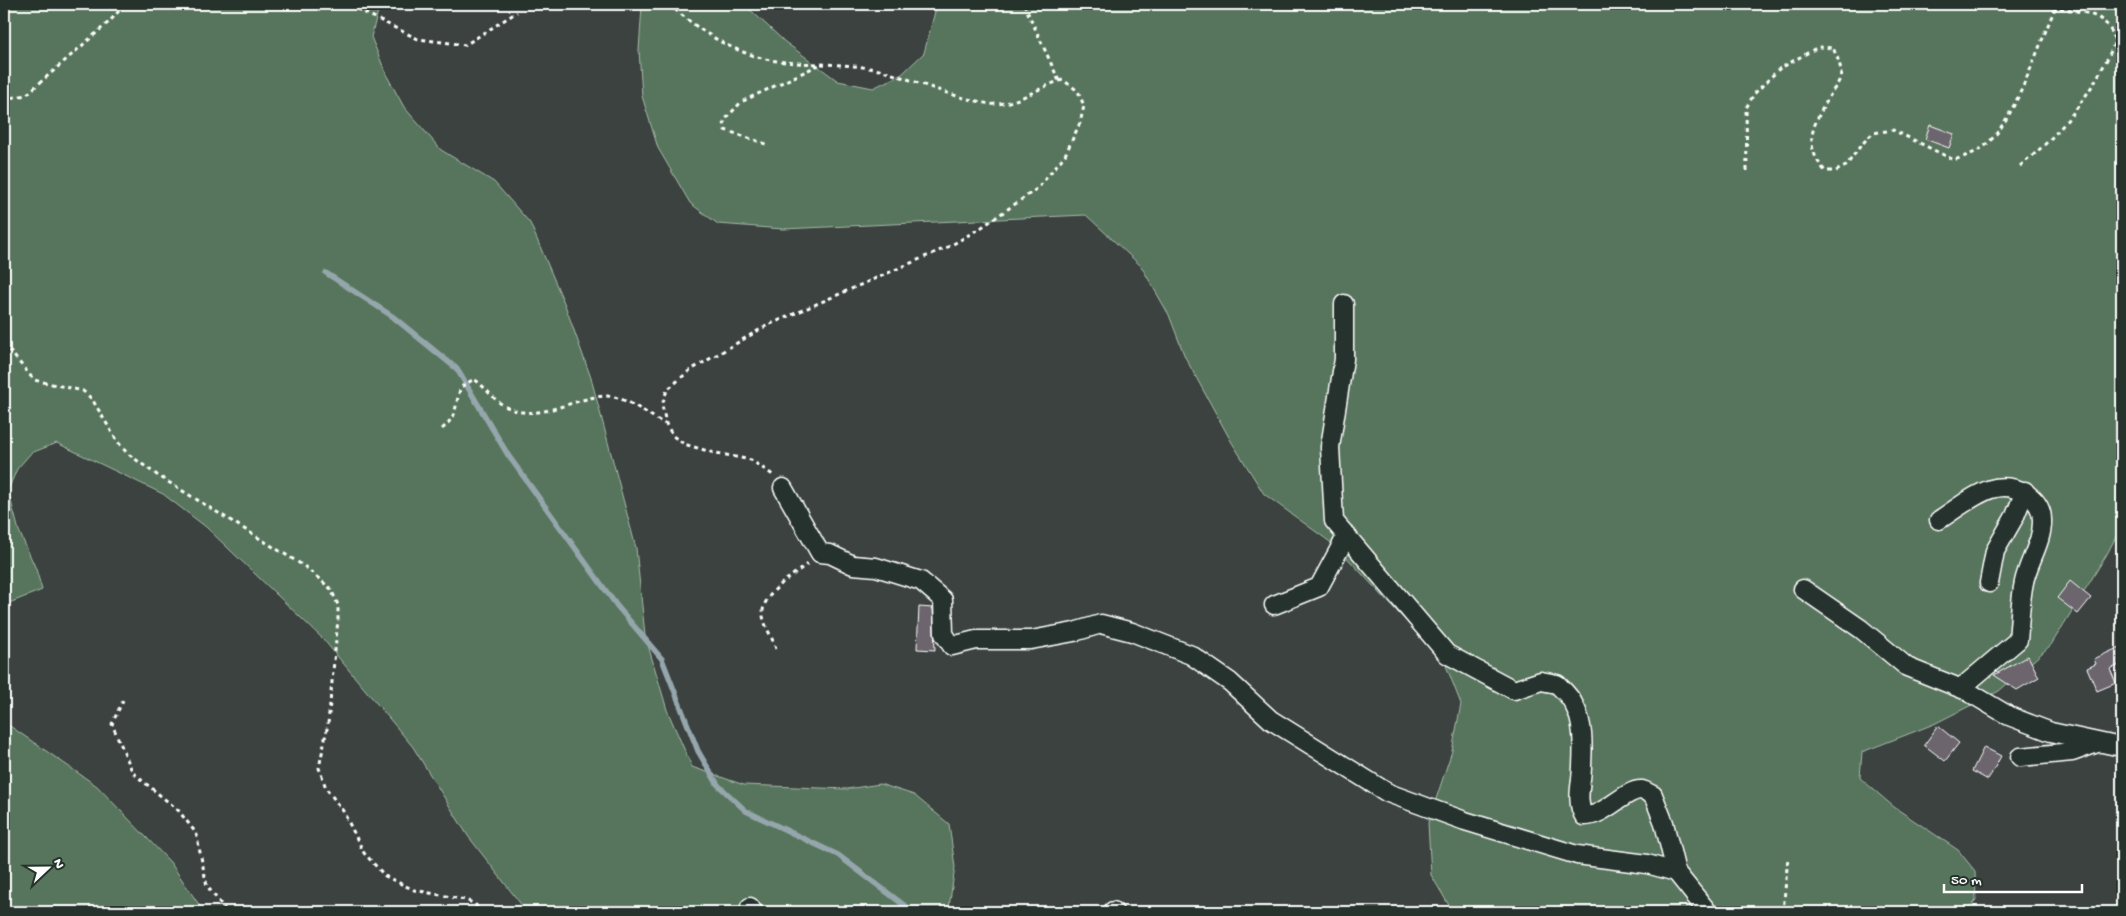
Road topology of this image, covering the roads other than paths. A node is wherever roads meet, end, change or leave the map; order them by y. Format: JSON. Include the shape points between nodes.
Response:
{"nodes":[{"id":1,"x":1344,"y":304,"type":"dead end"},
{"id":2,"x":783,"y":488,"type":"road end"},
{"id":3,"x":2025,"y":491,"type":"junction"},
{"id":4,"x":1939,"y":520,"type":"dead end"},
{"id":5,"x":1346,"y":535,"type":"junction"},
{"id":6,"x":1989,"y":583,"type":"dead end"},
{"id":7,"x":1803,"y":589,"type":"dead end"},
{"id":8,"x":1274,"y":605,"type":"dead end"},
{"id":9,"x":1961,"y":688,"type":"junction"},
{"id":10,"x":2097,"y":744,"type":"junction"},
{"id":11,"x":2122,"y":748,"type":"edge"},
{"id":12,"x":2020,"y":757,"type":"dead end"},
{"id":13,"x":1676,"y":872,"type":"junction"},
{"id":14,"x":1708,"y":912,"type":"edge"}],
"edges":[{"from":1,"to":5,"type":"street","via":[[1344,359],[1330,447],[1334,521]]},
{"from":2,"to":13,"type":"street","via":[[820,553],[853,565],[876,567],[921,581],[943,600],[944,634],[952,646],[976,640],[1031,640],[1101,624],[1132,632],[1191,655],[1230,682],[1271,720],[1388,793],[1576,855],[1647,864]]},
{"from":3,"to":4,"type":"street","via":[[1994,488]]},
{"from":3,"to":6,"type":"street","via":[[1995,552]]},
{"from":3,"to":9,"type":"street","via":[[2041,510],[2042,522],[2024,582],[2018,640]]},
{"from":5,"to":8,"type":"street","via":[[1319,587]]},
{"from":5,"to":13,"type":"street","via":[[1447,654],[1514,690],[1541,681],[1557,684],[1574,704],[1582,726],[1580,809],[1584,816],[1611,807],[1634,791],[1642,790],[1653,796],[1664,823]]},
{"from":7,"to":9,"type":"street","via":[[1861,629],[1907,667]]},
{"from":9,"to":10,"type":"street","via":[[2009,716],[2051,732]]},
{"from":10,"to":11,"type":"street"},
{"from":10,"to":12,"type":"street","via":[[2072,752]]},
{"from":13,"to":14,"type":"street"}]}
